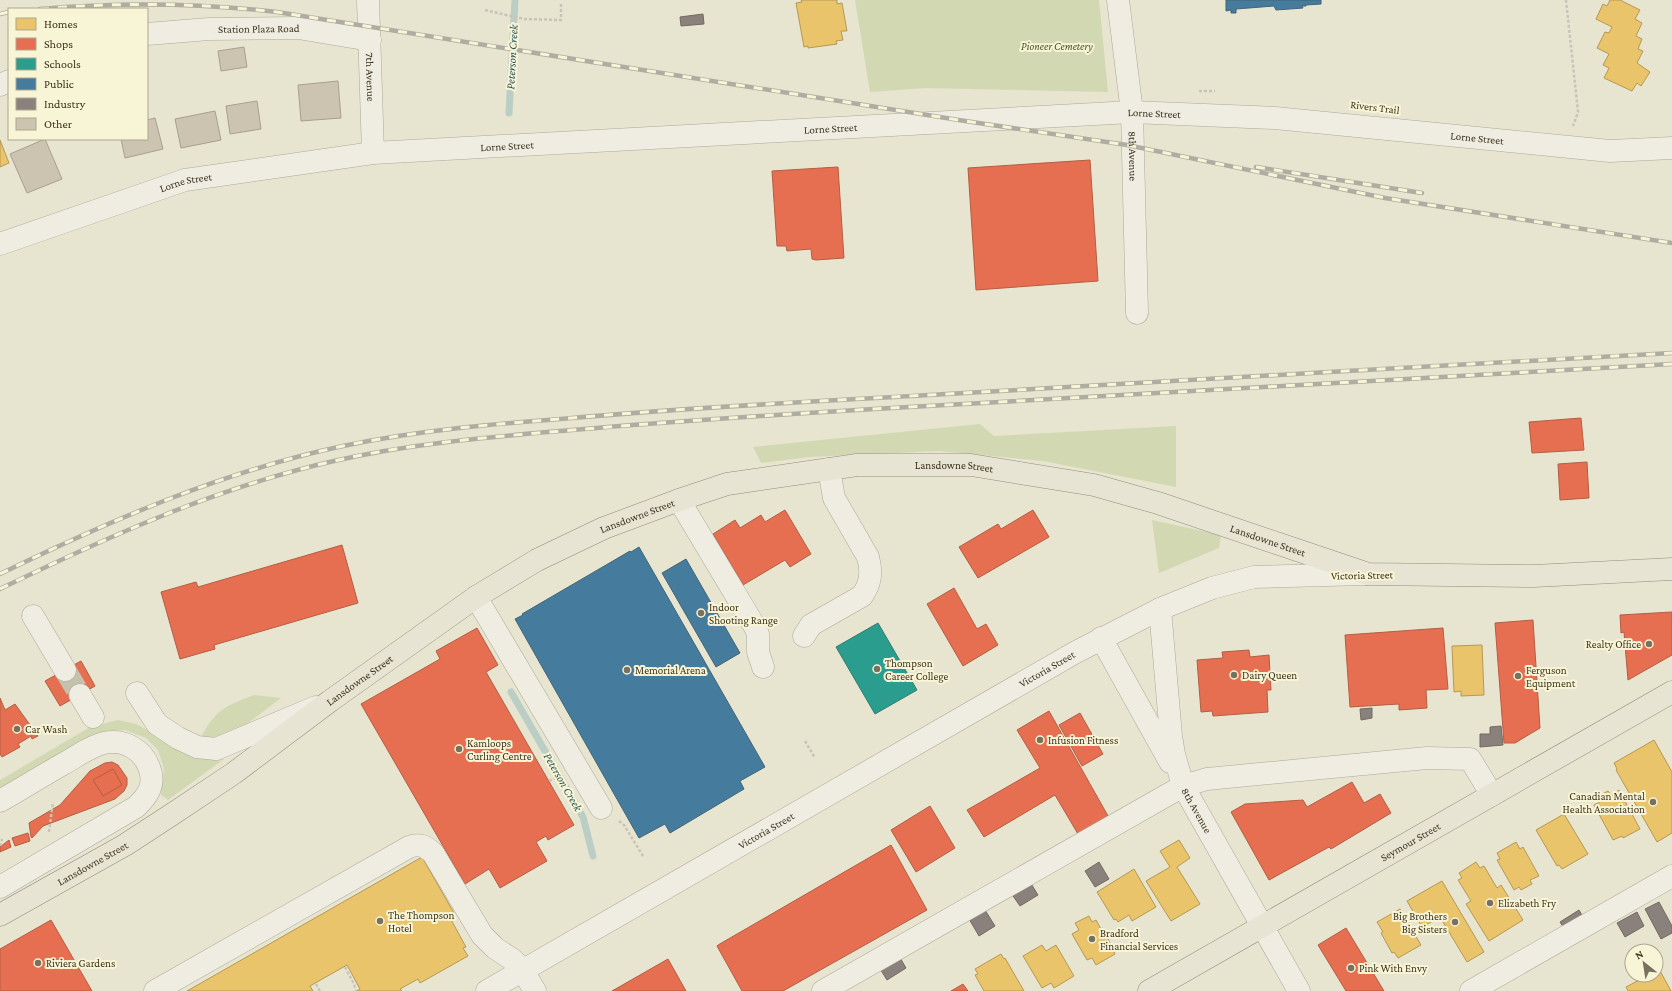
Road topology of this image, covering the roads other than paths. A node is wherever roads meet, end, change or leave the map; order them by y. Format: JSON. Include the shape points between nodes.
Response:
{"nodes":[{"id":1,"x":368,"y":0,"type":"edge"},
{"id":2,"x":1118,"y":0,"type":"edge"},
{"id":3,"x":148,"y":34,"type":"edge"},
{"id":4,"x":370,"y":40,"type":"junction"},
{"id":5,"x":1132,"y":112,"type":"junction"},
{"id":6,"x":1672,"y":148,"type":"edge"},
{"id":7,"x":373,"y":153,"type":"junction"},
{"id":8,"x":0,"y":244,"type":"edge"},
{"id":9,"x":1137,"y":313,"type":"dead end"},
{"id":10,"x":829,"y":469,"type":"junction"},
{"id":11,"x":679,"y":500,"type":"junction"},
{"id":12,"x":1672,"y":569,"type":"edge"},
{"id":13,"x":1368,"y":574,"type":"junction"},
{"id":14,"x":476,"y":597,"type":"junction"},
{"id":15,"x":1160,"y":609,"type":"junction"},
{"id":16,"x":33,"y":616,"type":"dead end"},
{"id":17,"x":804,"y":636,"type":"dead end"},
{"id":18,"x":1101,"y":638,"type":"junction"},
{"id":19,"x":763,"y":667,"type":"dead end"},
{"id":20,"x":65,"y":670,"type":"tunnel mouth"},
{"id":21,"x":1672,"y":692,"type":"edge"},
{"id":22,"x":137,"y":693,"type":"dead end"},
{"id":23,"x":80,"y":695,"type":"tunnel mouth"},
{"id":24,"x":330,"y":701,"type":"junction"},
{"id":25,"x":93,"y":717,"type":"dead end"},
{"id":26,"x":1184,"y":786,"type":"junction"},
{"id":27,"x":1492,"y":795,"type":"junction"},
{"id":28,"x":0,"y":801,"type":"edge"},
{"id":29,"x":608,"y":815,"type":"road end"},
{"id":30,"x":1672,"y":876,"type":"edge"},
{"id":31,"x":0,"y":887,"type":"edge"},
{"id":32,"x":0,"y":915,"type":"edge"},
{"id":33,"x":1262,"y":926,"type":"junction"},
{"id":34,"x":523,"y":970,"type":"junction"},
{"id":35,"x":155,"y":991,"type":"edge"},
{"id":36,"x":487,"y":991,"type":"edge"},
{"id":37,"x":535,"y":991,"type":"edge"},
{"id":38,"x":823,"y":991,"type":"edge"},
{"id":39,"x":1149,"y":991,"type":"edge"},
{"id":40,"x":1299,"y":991,"type":"edge"},
{"id":41,"x":1471,"y":991,"type":"edge"}],
"edges":[{"from":1,"to":4,"type":"street","name":"7th Avenue"},
{"from":2,"to":5,"type":"street","name":"8th Avenue"},
{"from":3,"to":4,"type":"street","name":"Station Plaza Road","via":[[209,29],[298,28]]},
{"from":4,"to":7,"type":"street","name":"7th Avenue"},
{"from":5,"to":6,"type":"street","name":"Lorne Street","via":[[1275,118],[1610,151]]},
{"from":5,"to":7,"type":"street","name":"Lorne Street"},
{"from":5,"to":9,"type":"street","name":"8th Avenue"},
{"from":7,"to":8,"type":"street","name":"Lorne Street","via":[[185,180]]},
{"from":10,"to":11,"type":"main road","name":"Lansdowne Street","via":[[727,484]]},
{"from":10,"to":13,"type":"main road","name":"Lansdowne Street","via":[[857,465],[972,466],[1094,485]]},
{"from":10,"to":17,"type":"street","via":[[834,498],[868,557],[871,577],[862,596],[812,625]]},
{"from":11,"to":14,"type":"main road","name":"Lansdowne Street","via":[[604,528],[543,557]]},
{"from":11,"to":19,"type":"street","via":[[755,627]]},
{"from":12,"to":13,"type":"main road","name":"Victoria Street","via":[[1534,576]]},
{"from":13,"to":15,"type":"street","name":"Victoria Street","via":[[1254,577],[1212,588]]},
{"from":14,"to":24,"type":"main road","name":"Lansdowne Street"},
{"from":14,"to":29,"type":"street"},
{"from":15,"to":18,"type":"street","name":"Victoria Street"},
{"from":15,"to":26,"type":"street","name":"8th Avenue","via":[[1170,730]]},
{"from":16,"to":20,"type":"street"},
{"from":18,"to":26,"type":"street"},
{"from":18,"to":34,"type":"street","name":"Victoria Street"},
{"from":21,"to":27,"type":"main road","name":"Seymour Street"},
{"from":22,"to":24,"type":"street","via":[[157,724],[197,747],[216,749]]},
{"from":23,"to":25,"type":"street"},
{"from":24,"to":32,"type":"main road","name":"Lansdowne Street","via":[[234,773],[125,845]]},
{"from":26,"to":27,"type":"street","via":[[1207,779],[1419,759],[1470,759]]},
{"from":26,"to":33,"type":"street","name":"8th Avenue"},
{"from":26,"to":38,"type":"street"},
{"from":27,"to":33,"type":"main road","name":"Seymour Street"},
{"from":28,"to":31,"type":"street","via":[[103,744],[122,743],[132,747],[143,756],[150,769],[151,785],[148,796],[136,808]]},
{"from":30,"to":41,"type":"street"},
{"from":33,"to":39,"type":"main road","name":"Seymour Street"},
{"from":33,"to":40,"type":"street","name":"8th Avenue"},
{"from":34,"to":35,"type":"street","via":[[482,935],[434,853],[417,844],[409,846],[296,920]]},
{"from":34,"to":36,"type":"street","name":"Victoria Street"},
{"from":34,"to":37,"type":"street"}]}
